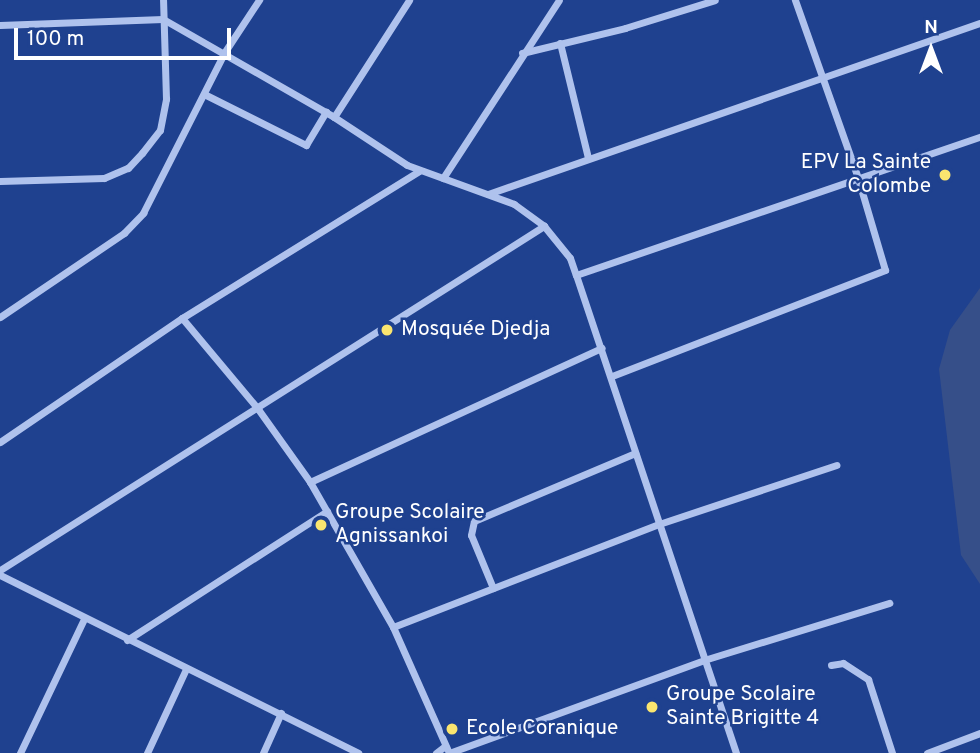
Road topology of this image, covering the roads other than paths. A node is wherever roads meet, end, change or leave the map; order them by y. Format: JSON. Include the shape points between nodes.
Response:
{"nodes":[{"id":1,"x":163,"y":0,"type":"edge"},
{"id":2,"x":259,"y":0,"type":"edge"},
{"id":3,"x":409,"y":0,"type":"edge"},
{"id":4,"x":559,"y":0,"type":"edge"},
{"id":5,"x":715,"y":0,"type":"edge"},
{"id":6,"x":795,"y":0,"type":"edge"},
{"id":7,"x":163,"y":19,"type":"junction"},
{"id":8,"x":980,"y":23,"type":"edge"},
{"id":9,"x":0,"y":25,"type":"edge"},
{"id":10,"x":560,"y":43,"type":"junction"},
{"id":11,"x":224,"y":53,"type":"junction"},
{"id":12,"x":521,"y":53,"type":"junction"},
{"id":13,"x":824,"y":78,"type":"junction"},
{"id":14,"x":206,"y":95,"type":"junction"},
{"id":15,"x":326,"y":112,"type":"junction"},
{"id":16,"x":334,"y":117,"type":"junction"},
{"id":17,"x":980,"y":137,"type":"edge"},
{"id":18,"x":588,"y":158,"type":"junction"},
{"id":19,"x":419,"y":171,"type":"junction"},
{"id":20,"x":443,"y":178,"type":"junction"},
{"id":21,"x":858,"y":178,"type":"junction"},
{"id":22,"x":0,"y":181,"type":"edge"},
{"id":23,"x":487,"y":194,"type":"junction"},
{"id":24,"x":544,"y":226,"type":"junction"},
{"id":25,"x":576,"y":275,"type":"junction"},
{"id":26,"x":0,"y":317,"type":"edge"},
{"id":27,"x":182,"y":318,"type":"junction"},
{"id":28,"x":602,"y":348,"type":"junction"},
{"id":29,"x":612,"y":376,"type":"junction"},
{"id":30,"x":258,"y":409,"type":"junction"},
{"id":31,"x":0,"y":442,"type":"edge"},
{"id":32,"x":635,"y":453,"type":"junction"},
{"id":33,"x":836,"y":465,"type":"dead end"},
{"id":34,"x":310,"y":482,"type":"junction"},
{"id":35,"x":327,"y":511,"type":"junction"},
{"id":36,"x":659,"y":524,"type":"junction"},
{"id":37,"x":0,"y":570,"type":"edge"},
{"id":38,"x":0,"y":575,"type":"edge"},
{"id":39,"x":493,"y":588,"type":"junction"},
{"id":40,"x":889,"y":603,"type":"dead end"},
{"id":41,"x":84,"y":619,"type":"junction"},
{"id":42,"x":393,"y":627,"type":"junction"},
{"id":43,"x":127,"y":640,"type":"junction"},
{"id":44,"x":704,"y":660,"type":"junction"},
{"id":45,"x":831,"y":665,"type":"dead end"},
{"id":46,"x":186,"y":669,"type":"junction"},
{"id":47,"x":281,"y":712,"type":"junction"},
{"id":48,"x":980,"y":733,"type":"edge"},
{"id":49,"x":448,"y":751,"type":"edge"},
{"id":50,"x":20,"y":753,"type":"edge"},
{"id":51,"x":147,"y":753,"type":"edge"},
{"id":52,"x":263,"y":753,"type":"edge"},
{"id":53,"x":358,"y":753,"type":"edge"},
{"id":54,"x":436,"y":753,"type":"edge"},
{"id":55,"x":736,"y":753,"type":"edge"},
{"id":56,"x":892,"y":753,"type":"edge"},
{"id":57,"x":927,"y":753,"type":"edge"}],
"edges":[{"from":1,"to":7,"type":"street"},
{"from":2,"to":11,"type":"street"},
{"from":3,"to":16,"type":"street"},
{"from":4,"to":12,"type":"street"},
{"from":5,"to":10,"type":"street"},
{"from":6,"to":13,"type":"street"},
{"from":7,"to":9,"type":"street"},
{"from":7,"to":11,"type":"street"},
{"from":7,"to":22,"type":"street","via":[[166,99],[160,130],[128,168],[104,178]]},
{"from":8,"to":13,"type":"street"},
{"from":10,"to":12,"type":"street"},
{"from":10,"to":18,"type":"street"},
{"from":11,"to":14,"type":"street"},
{"from":11,"to":15,"type":"street"},
{"from":12,"to":20,"type":"street"},
{"from":13,"to":18,"type":"street"},
{"from":13,"to":21,"type":"street"},
{"from":14,"to":15,"type":"street","via":[[306,145]]},
{"from":14,"to":26,"type":"street","via":[[148,206],[134,223]]},
{"from":15,"to":16,"type":"street"},
{"from":16,"to":19,"type":"street"},
{"from":17,"to":21,"type":"street"},
{"from":18,"to":23,"type":"street"},
{"from":19,"to":20,"type":"street"},
{"from":19,"to":27,"type":"street"},
{"from":20,"to":23,"type":"street"},
{"from":21,"to":25,"type":"street"},
{"from":21,"to":29,"type":"street","via":[[885,270]]},
{"from":23,"to":24,"type":"street","via":[[514,204]]},
{"from":24,"to":25,"type":"street","via":[[570,258]]},
{"from":24,"to":30,"type":"street"},
{"from":25,"to":28,"type":"street"},
{"from":27,"to":30,"type":"street"},
{"from":27,"to":31,"type":"street"},
{"from":28,"to":29,"type":"street"},
{"from":28,"to":34,"type":"street"},
{"from":29,"to":32,"type":"street"},
{"from":30,"to":34,"type":"street"},
{"from":30,"to":37,"type":"street"},
{"from":32,"to":36,"type":"street"},
{"from":32,"to":39,"type":"street","via":[[474,521],[471,535]]},
{"from":33,"to":36,"type":"street"},
{"from":34,"to":35,"type":"street"},
{"from":35,"to":42,"type":"street"},
{"from":35,"to":43,"type":"street"},
{"from":36,"to":39,"type":"street"},
{"from":36,"to":44,"type":"street"},
{"from":38,"to":41,"type":"street"},
{"from":39,"to":42,"type":"street"},
{"from":40,"to":44,"type":"street"},
{"from":41,"to":43,"type":"street"},
{"from":41,"to":50,"type":"street"},
{"from":42,"to":49,"type":"street"},
{"from":43,"to":46,"type":"street"},
{"from":44,"to":49,"type":"street"},
{"from":44,"to":55,"type":"street"},
{"from":45,"to":56,"type":"street","via":[[843,663],[868,679]]},
{"from":46,"to":47,"type":"street"},
{"from":46,"to":51,"type":"street"},
{"from":47,"to":52,"type":"street"},
{"from":47,"to":53,"type":"street"},
{"from":48,"to":57,"type":"street"},
{"from":49,"to":54,"type":"street"}]}
